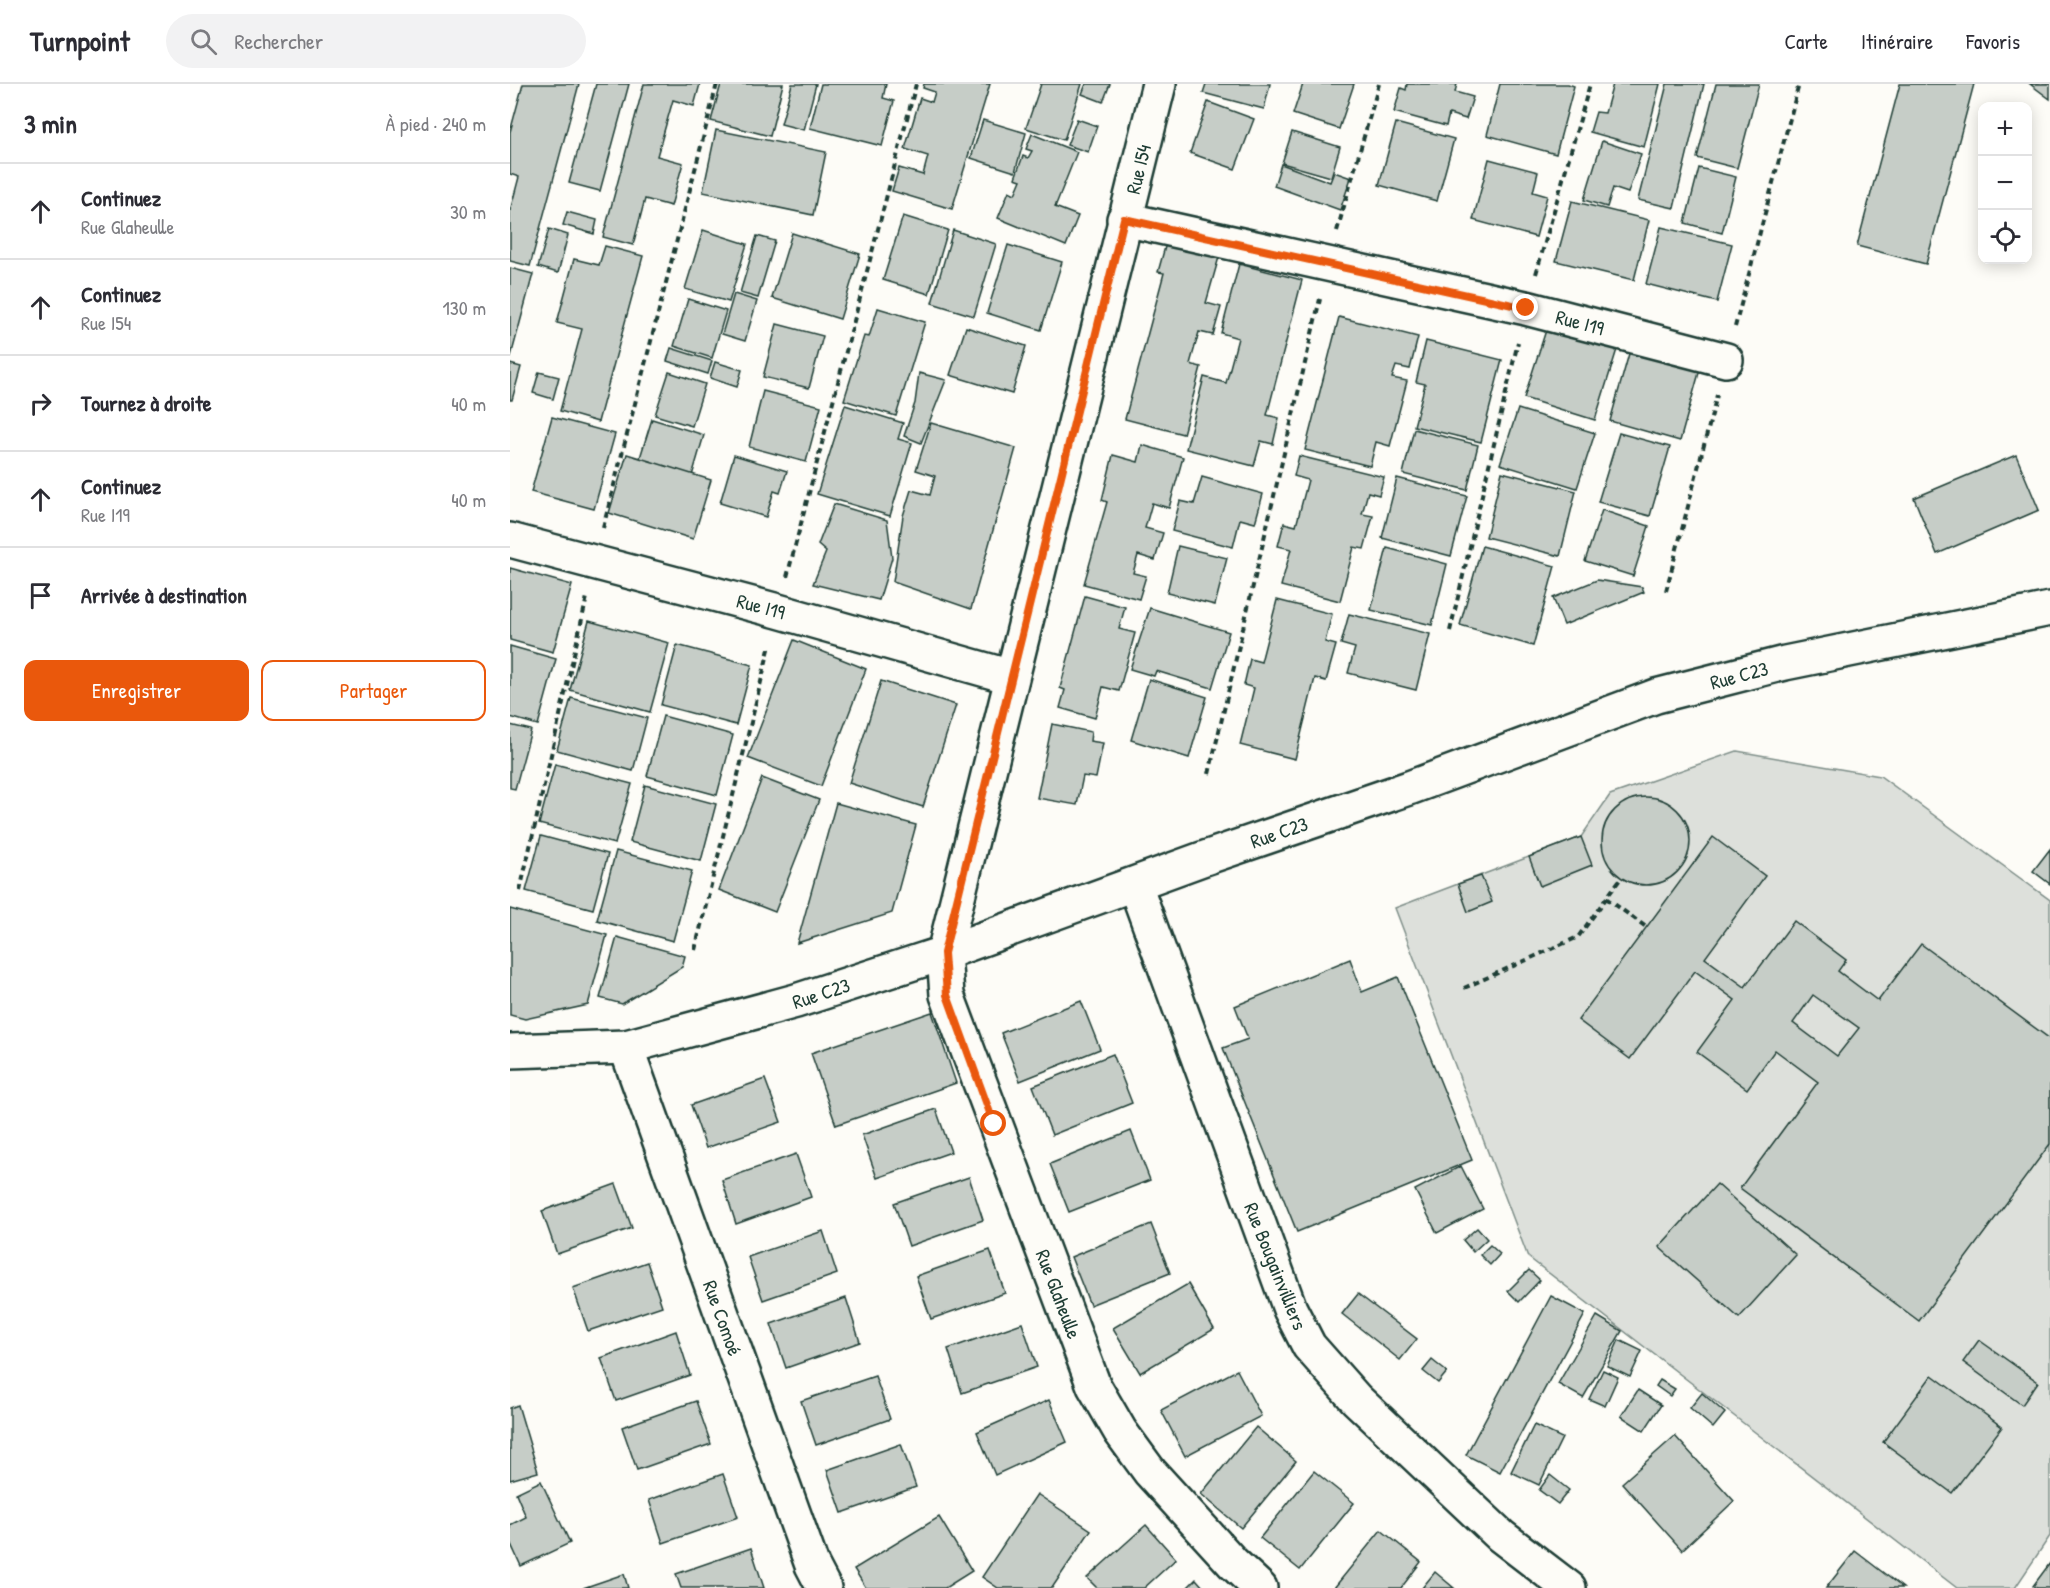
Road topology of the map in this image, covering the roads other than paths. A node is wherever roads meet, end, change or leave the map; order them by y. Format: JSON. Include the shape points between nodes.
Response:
{"nodes":[{"id":1,"x":1159,"y":84,"type":"edge"},
{"id":2,"x":1124,"y":219,"type":"junction"},
{"id":3,"x":1726,"y":360,"type":"dead end"},
{"id":4,"x":510,"y":540,"type":"edge"},
{"id":5,"x":2050,"y":609,"type":"edge"},
{"id":6,"x":1011,"y":677,"type":"junction"},
{"id":7,"x":1135,"y":885,"type":"junction"},
{"id":8,"x":944,"y":953,"type":"junction"},
{"id":9,"x":626,"y":1047,"type":"junction"},
{"id":10,"x":510,"y":1051,"type":"edge"},
{"id":11,"x":824,"y":1588,"type":"edge"},
{"id":12,"x":1260,"y":1588,"type":"edge"},
{"id":13,"x":1569,"y":1588,"type":"edge"}],
"edges":[{"from":1,"to":2,"type":"street","name":"Rue I54"},
{"from":2,"to":3,"type":"street","name":"Rue I19","via":[[1526,308]]},
{"from":2,"to":6,"type":"street","name":"Rue I54"},
{"from":4,"to":6,"type":"street","name":"Rue I19"},
{"from":5,"to":7,"type":"street","name":"Rue C23","via":[[1785,663],[1656,696]]},
{"from":6,"to":8,"type":"street","name":"Rue I54"},
{"from":7,"to":8,"type":"street","name":"Rue C23"},
{"from":7,"to":13,"type":"street","name":"Rue Bougainvilliers","via":[[1290,1309],[1309,1346],[1356,1399],[1501,1536]]},
{"from":8,"to":9,"type":"street","name":"Rue C23","via":[[796,1001]]},
{"from":8,"to":12,"type":"street","name":"Rue Glaheulle","via":[[947,995],[1094,1386],[1150,1472]]},
{"from":9,"to":10,"type":"street","name":"Rue C23"},
{"from":9,"to":11,"type":"street","name":"Rue Comoé","via":[[812,1565]]}]}
